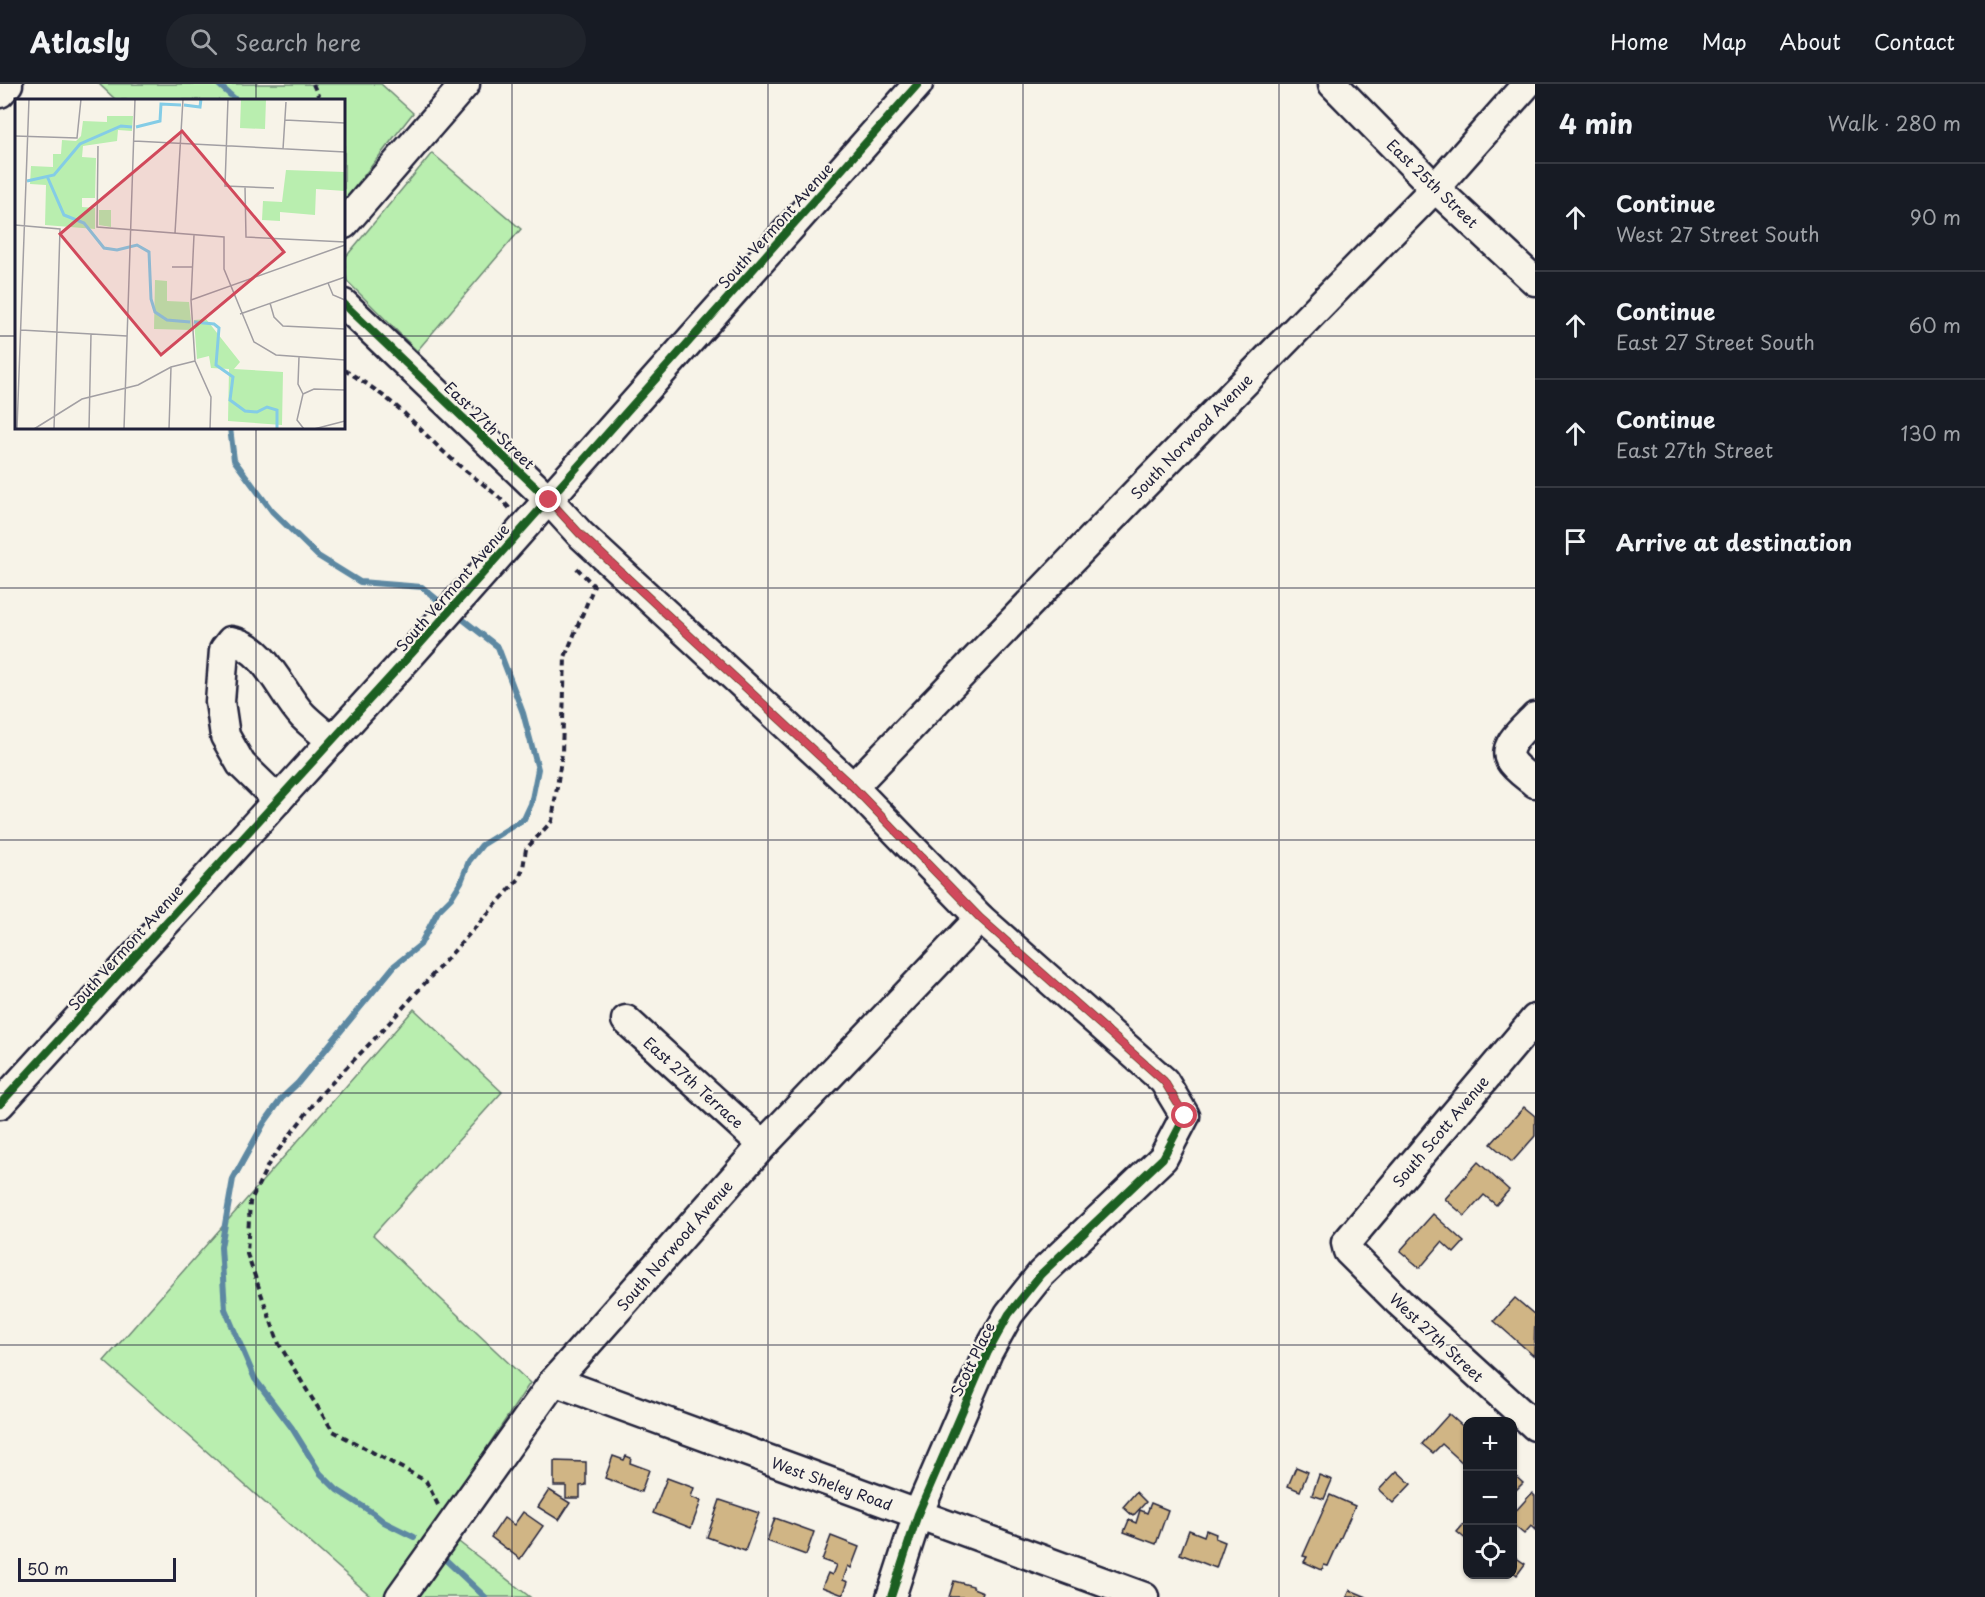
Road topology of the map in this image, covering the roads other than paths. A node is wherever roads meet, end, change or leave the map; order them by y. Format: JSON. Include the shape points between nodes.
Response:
{"nodes":[{"id":1,"x":9,"y":84,"type":"edge"},
{"id":2,"x":465,"y":84,"type":"edge"},
{"id":3,"x":918,"y":84,"type":"edge"},
{"id":4,"x":1333,"y":84,"type":"edge"},
{"id":5,"x":1527,"y":84,"type":"edge"},
{"id":6,"x":0,"y":93,"type":"edge"},
{"id":7,"x":1435,"y":188,"type":"junction"},
{"id":8,"x":345,"y":223,"type":"edge"},
{"id":9,"x":1535,"y":281,"type":"edge"},
{"id":10,"x":345,"y":305,"type":"edge"},
{"id":11,"x":542,"y":506,"type":"junction"},
{"id":12,"x":1535,"y":717,"type":"edge"},
{"id":13,"x":332,"y":741,"type":"junction"},
{"id":14,"x":1535,"y":783,"type":"edge"},
{"id":15,"x":853,"y":787,"type":"junction"},
{"id":16,"x":278,"y":800,"type":"junction"},
{"id":17,"x":980,"y":918,"type":"junction"},
{"id":18,"x":1535,"y":1019,"type":"edge"},
{"id":19,"x":626,"y":1020,"type":"dead end"},
{"id":20,"x":0,"y":1104,"type":"edge"},
{"id":21,"x":1185,"y":1116,"type":"joint"},
{"id":22,"x":763,"y":1145,"type":"junction"},
{"id":23,"x":1346,"y":1243,"type":"joint"},
{"id":24,"x":554,"y":1381,"type":"junction"},
{"id":25,"x":1535,"y":1426,"type":"edge"},
{"id":26,"x":918,"y":1514,"type":"junction"},
{"id":27,"x":400,"y":1597,"type":"edge"},
{"id":28,"x":891,"y":1597,"type":"edge"},
{"id":29,"x":1144,"y":1597,"type":"edge"}],
"edges":[{"from":1,"to":6,"type":"street"},
{"from":2,"to":8,"type":"street"},
{"from":3,"to":11,"type":"street","name":"South Vermont Avenue"},
{"from":4,"to":7,"type":"street","name":"East 25th Street"},
{"from":5,"to":7,"type":"street","name":"South Norwood Avenue"},
{"from":7,"to":9,"type":"street","name":"East 25th Street"},
{"from":7,"to":15,"type":"street","name":"South Norwood Avenue"},
{"from":10,"to":11,"type":"street","name":"East 27th Street"},
{"from":11,"to":13,"type":"street","name":"South Vermont Avenue"},
{"from":11,"to":15,"type":"street","name":"East 27th Street","via":[[580,534]]},
{"from":12,"to":14,"type":"street","via":[[1511,743],[1509,752],[1510,760]]},
{"from":13,"to":16,"type":"street","name":"South Vermont Avenue"},
{"from":13,"to":16,"type":"street","via":[[304,717],[266,664],[241,642],[231,641],[224,650],[220,702],[225,736],[241,764]]},
{"from":15,"to":17,"type":"street","name":"East 27th Street"},
{"from":16,"to":20,"type":"street","name":"South Vermont Avenue"},
{"from":17,"to":21,"type":"street","name":"East 27th Street","via":[[1164,1081]]},
{"from":17,"to":22,"type":"street","name":"South Norwood Avenue"},
{"from":18,"to":23,"type":"street","name":"South Scott Avenue"},
{"from":19,"to":22,"type":"street","name":"East 27th Terrace"},
{"from":21,"to":26,"type":"street","name":"Scott Place","via":[[1162,1158],[1041,1274],[1010,1314],[988,1352]]},
{"from":22,"to":24,"type":"street","name":"South Norwood Avenue"},
{"from":23,"to":25,"type":"street","name":"West 27th Street","via":[[1348,1251],[1399,1302]]},
{"from":24,"to":26,"type":"street","name":"West Sheley Road"},
{"from":24,"to":27,"type":"street","name":"South Norwood Avenue"},
{"from":26,"to":28,"type":"street","name":"Scott Place"},
{"from":26,"to":29,"type":"street","name":"West Sheley Road"}]}
